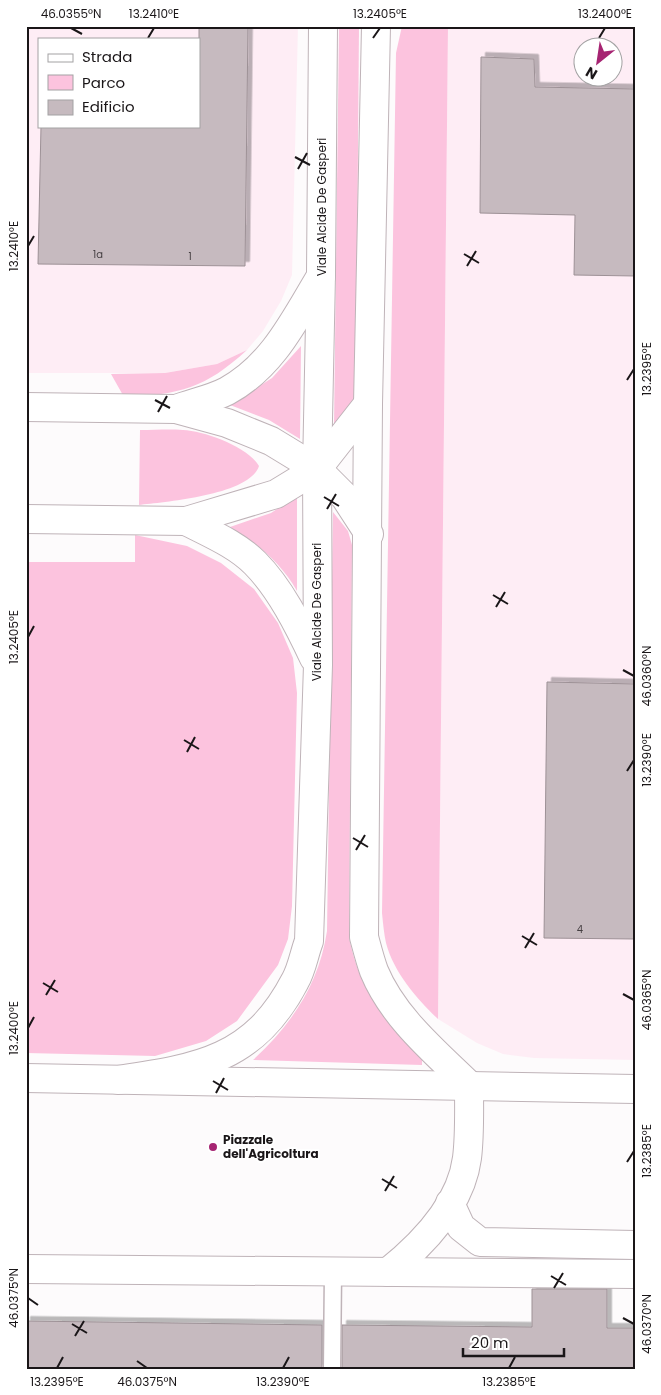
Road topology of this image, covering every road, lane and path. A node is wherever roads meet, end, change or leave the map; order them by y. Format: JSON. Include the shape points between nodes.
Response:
{"nodes":[{"id":1,"x":323,"y":26,"type":"edge"},
{"id":2,"x":378,"y":32,"type":"edge"},
{"id":3,"x":322,"y":274,"type":"junction"},
{"id":4,"x":368,"y":404,"type":"junction"},
{"id":5,"x":26,"y":407,"type":"edge"},
{"id":6,"x":176,"y":409,"type":"junction"},
{"id":7,"x":317,"y":469,"type":"junction"},
{"id":8,"x":26,"y":519,"type":"edge"},
{"id":9,"x":186,"y":521,"type":"junction"},
{"id":10,"x":369,"y":534,"type":"junction"},
{"id":11,"x":318,"y":665,"type":"junction"},
{"id":12,"x":26,"y":1078,"type":"edge"},
{"id":13,"x":118,"y":1080,"type":"junction"},
{"id":14,"x":469,"y":1085,"type":"junction"},
{"id":15,"x":635,"y":1089,"type":"edge"},
{"id":16,"x":450,"y":1203,"type":"junction"},
{"id":17,"x":635,"y":1246,"type":"edge"},
{"id":18,"x":26,"y":1269,"type":"edge"},
{"id":19,"x":333,"y":1271,"type":"junction"},
{"id":20,"x":388,"y":1272,"type":"junction"},
{"id":21,"x":635,"y":1274,"type":"edge"},
{"id":22,"x":332,"y":1369,"type":"edge"}],
"edges":[{"from":1,"to":3,"type":"street","name":"Viale Alcide De Gasperi"},
{"from":2,"to":4,"type":"street"},
{"from":3,"to":6,"type":"street","via":[[280,345],[256,370],[227,391]]},
{"from":3,"to":7,"type":"street","name":"Viale Alcide De Gasperi"},
{"from":4,"to":7,"type":"street"},
{"from":4,"to":10,"type":"street"},
{"from":5,"to":6,"type":"street"},
{"from":6,"to":7,"type":"street","via":[[227,423],[270,441]]},
{"from":7,"to":9,"type":"street","via":[[276,494]]},
{"from":7,"to":10,"type":"street","via":[[345,497]]},
{"from":7,"to":11,"type":"street","name":"Viale Alcide De Gasperi"},
{"from":8,"to":9,"type":"street"},
{"from":9,"to":11,"type":"street","via":[[222,539],[255,563],[293,614]]},
{"from":10,"to":14,"type":"street","via":[[364,937],[374,971],[394,1007],[421,1039]]},
{"from":11,"to":13,"type":"street","name":"Viale Alcide De Gasperi","via":[[309,942],[296,980],[277,1010],[252,1039],[217,1060],[178,1071]]},
{"from":12,"to":13,"type":"street"},
{"from":13,"to":14,"type":"street"},
{"from":14,"to":15,"type":"street"},
{"from":14,"to":16,"type":"street","via":[[467,1159]]},
{"from":16,"to":17,"type":"street","via":[[461,1227],[480,1242]]},
{"from":16,"to":20,"type":"street","via":[[415,1250]]},
{"from":18,"to":19,"type":"street"},
{"from":19,"to":20,"type":"street"},
{"from":19,"to":22,"type":"lane"},
{"from":20,"to":21,"type":"street"}]}
